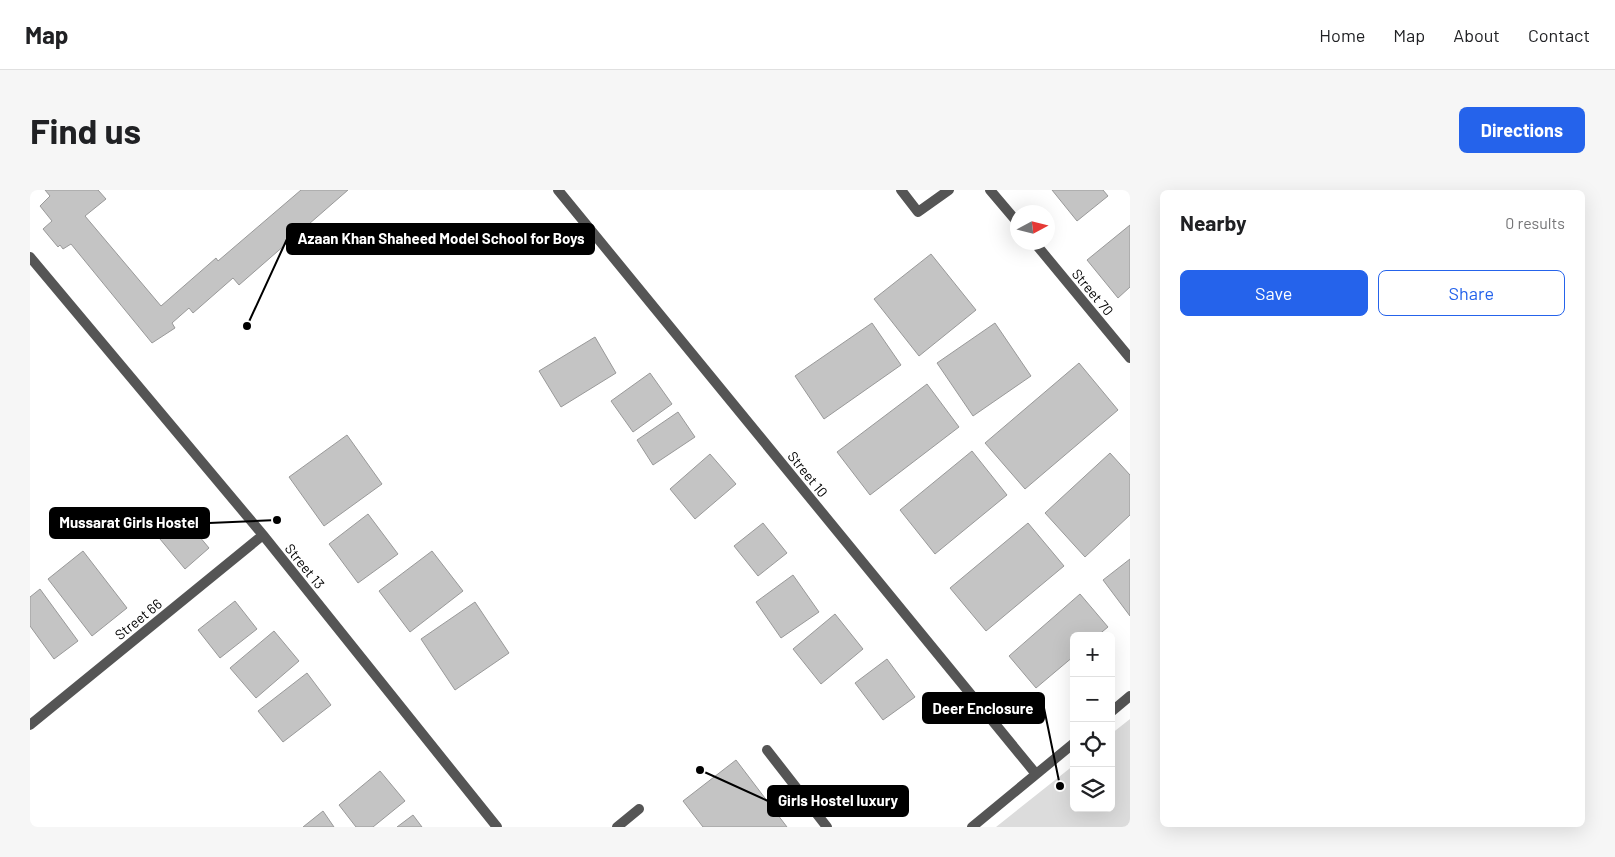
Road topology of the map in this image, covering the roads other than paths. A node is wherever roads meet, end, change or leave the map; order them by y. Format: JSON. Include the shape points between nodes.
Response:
{"nodes":[{"id":1,"x":558,"y":190,"type":"edge"},
{"id":2,"x":901,"y":190,"type":"edge"},
{"id":3,"x":949,"y":190,"type":"edge"},
{"id":4,"x":990,"y":190,"type":"edge"},
{"id":5,"x":1010,"y":214,"type":"edge"},
{"id":6,"x":1041,"y":250,"type":"edge"},
{"id":7,"x":30,"y":256,"type":"edge"},
{"id":8,"x":1130,"y":358,"type":"edge"},
{"id":9,"x":263,"y":535,"type":"junction"},
{"id":10,"x":1130,"y":696,"type":"edge"},
{"id":11,"x":1115,"y":709,"type":"edge"},
{"id":12,"x":30,"y":725,"type":"edge"},
{"id":13,"x":1070,"y":746,"type":"edge"},
{"id":14,"x":767,"y":750,"type":"dead end"},
{"id":15,"x":1036,"y":774,"type":"junction"},
{"id":16,"x":639,"y":809,"type":"dead end"},
{"id":17,"x":497,"y":827,"type":"edge"},
{"id":18,"x":617,"y":827,"type":"edge"},
{"id":19,"x":827,"y":827,"type":"edge"},
{"id":20,"x":972,"y":827,"type":"edge"}],
"edges":[{"from":1,"to":15,"type":"street","name":"Street 10"},
{"from":2,"to":3,"type":"street","via":[[918,212]]},
{"from":4,"to":5,"type":"street"},
{"from":6,"to":8,"type":"street","name":"Street 70"},
{"from":7,"to":9,"type":"street","name":"Street 13"},
{"from":9,"to":12,"type":"street","name":"Street 66"},
{"from":9,"to":17,"type":"street","name":"Street 13"},
{"from":10,"to":11,"type":"street"},
{"from":13,"to":15,"type":"street"},
{"from":14,"to":19,"type":"street"},
{"from":15,"to":20,"type":"street"},
{"from":16,"to":18,"type":"street"}]}
